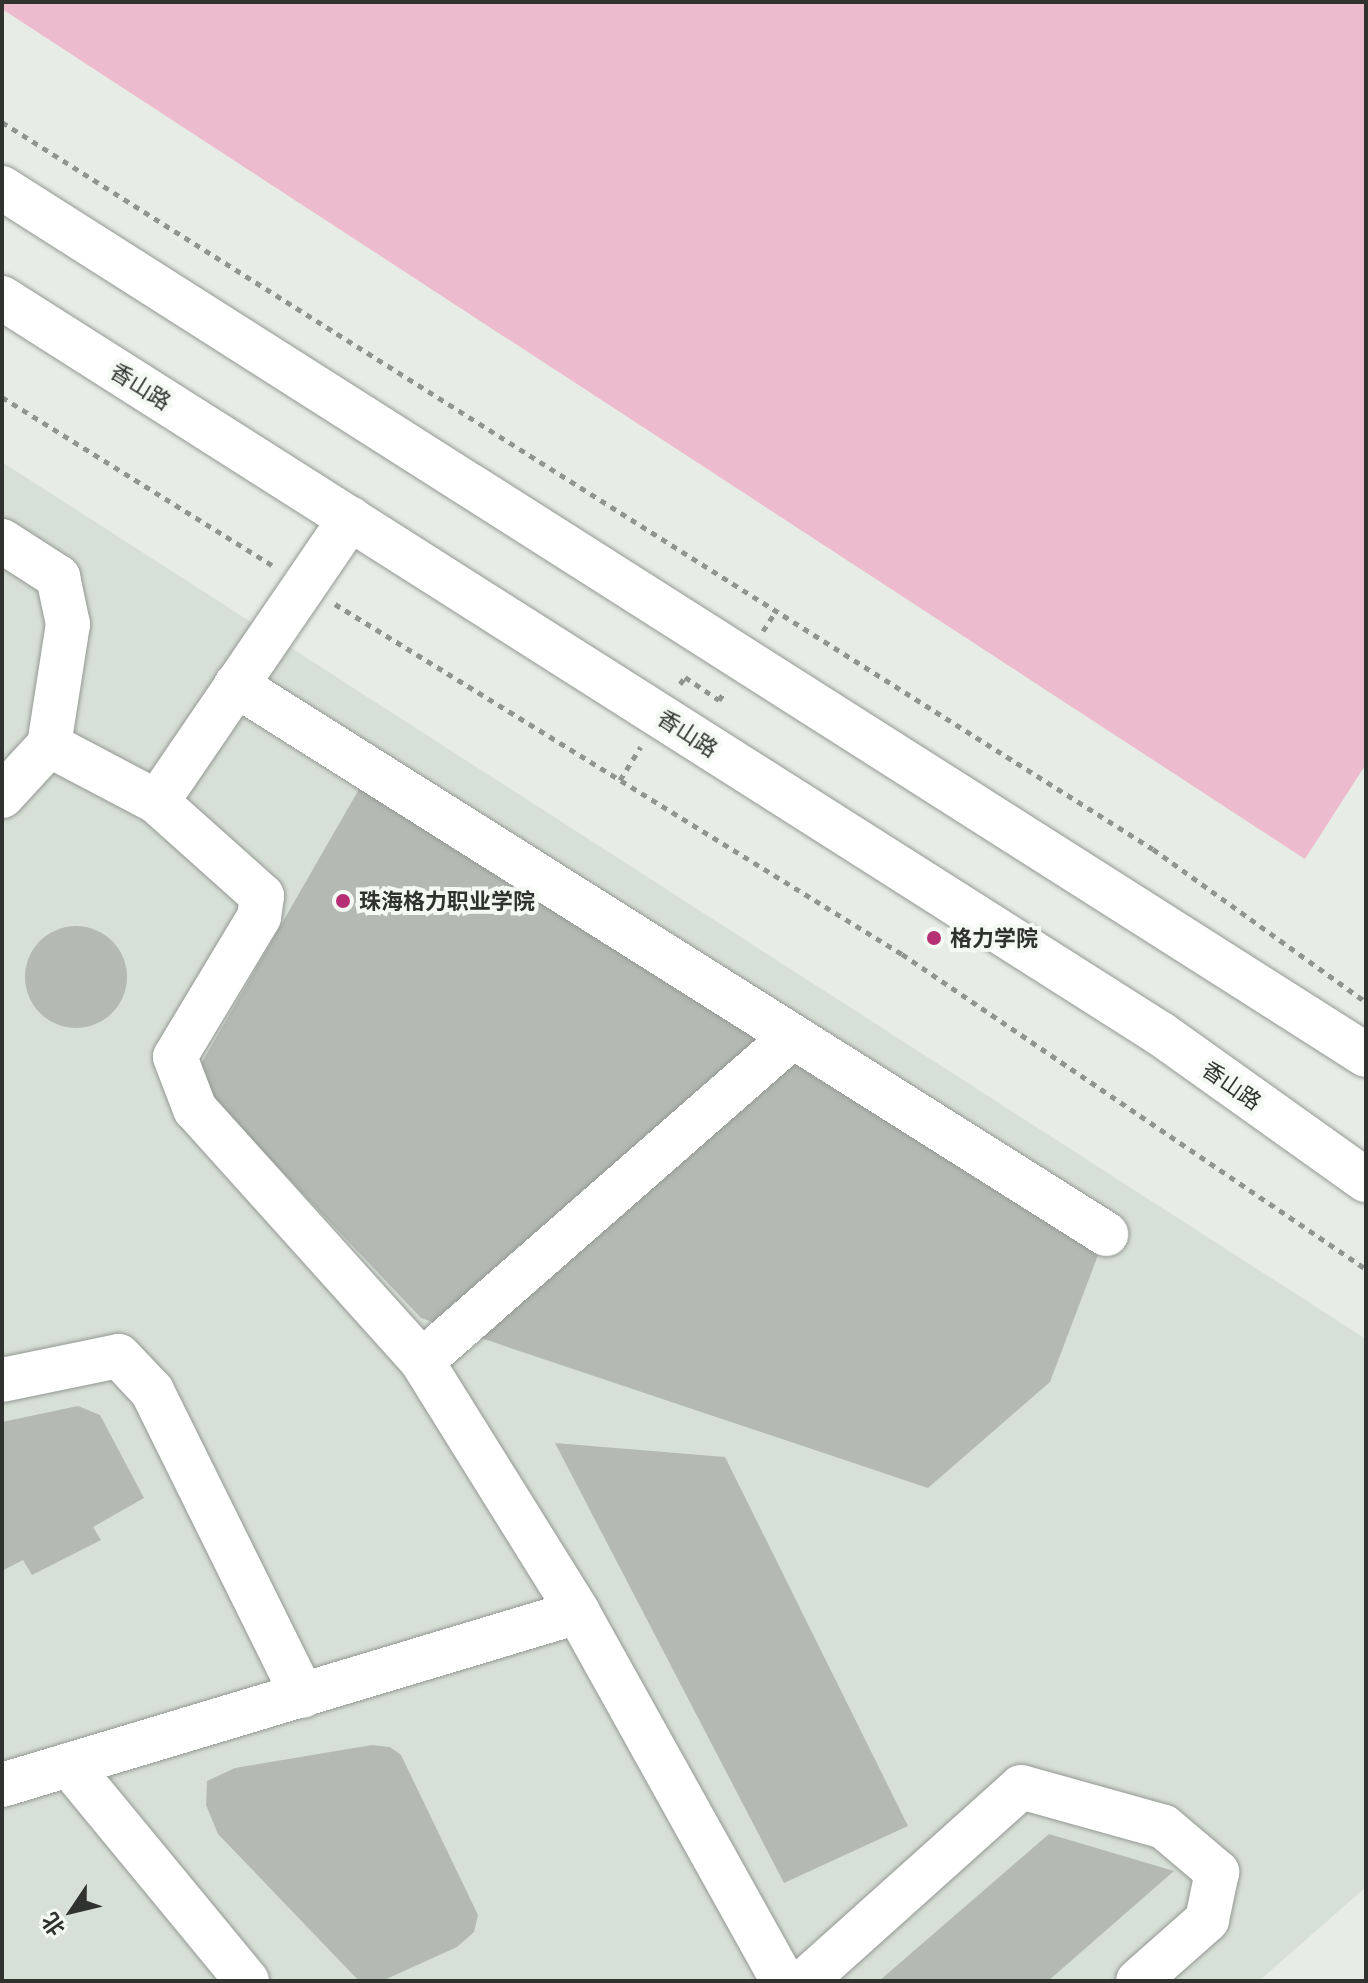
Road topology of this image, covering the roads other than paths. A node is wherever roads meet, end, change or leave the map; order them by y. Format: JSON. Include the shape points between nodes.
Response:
{"nodes":[{"id":1,"x":2,"y":188,"type":"edge"},
{"id":2,"x":2,"y":298,"type":"edge"},
{"id":3,"x":350,"y":519,"type":"junction"},
{"id":4,"x":2,"y":541,"type":"edge"},
{"id":5,"x":236,"y":685,"type":"junction"},
{"id":6,"x":49,"y":745,"type":"junction"},
{"id":7,"x":2,"y":796,"type":"edge"},
{"id":8,"x":157,"y":802,"type":"junction"},
{"id":9,"x":792,"y":1037,"type":"junction"},
{"id":10,"x":1366,"y":1055,"type":"edge"},
{"id":11,"x":1365,"y":1179,"type":"edge"},
{"id":12,"x":1106,"y":1234,"type":"dead end"},
{"id":13,"x":422,"y":1361,"type":"junction"},
{"id":14,"x":2,"y":1380,"type":"edge"},
{"id":15,"x":578,"y":1612,"type":"junction"},
{"id":16,"x":303,"y":1696,"type":"junction"},
{"id":17,"x":69,"y":1765,"type":"junction"},
{"id":18,"x":2,"y":1785,"type":"edge"},
{"id":19,"x":247,"y":1981,"type":"edge"},
{"id":20,"x":783,"y":1981,"type":"edge"},
{"id":21,"x":805,"y":1981,"type":"edge"},
{"id":22,"x":1138,"y":1981,"type":"edge"}],
"edges":[{"from":1,"to":10,"type":"main road"},
{"from":2,"to":3,"type":"main road","name":"香山路"},
{"from":3,"to":5,"type":"main road"},
{"from":3,"to":11,"type":"main road","name":"香山路","via":[[1161,1034]]},
{"from":4,"to":6,"type":"main road","via":[[58,577],[68,624]]},
{"from":5,"to":8,"type":"main road"},
{"from":5,"to":9,"type":"main road"},
{"from":6,"to":7,"type":"main road"},
{"from":6,"to":8,"type":"main road"},
{"from":8,"to":13,"type":"main road","via":[[262,896],[259,917],[175,1057],[195,1109]]},
{"from":9,"to":12,"type":"main road"},
{"from":9,"to":13,"type":"main road"},
{"from":13,"to":15,"type":"main road"},
{"from":14,"to":16,"type":"main road","via":[[119,1356],[152,1391]]},
{"from":15,"to":16,"type":"main road"},
{"from":15,"to":20,"type":"main road"},
{"from":16,"to":17,"type":"main road"},
{"from":17,"to":18,"type":"main road"},
{"from":17,"to":19,"type":"main road"},
{"from":21,"to":22,"type":"main road","via":[[1021,1787],[1164,1827],[1217,1872],[1207,1920]]}]}
